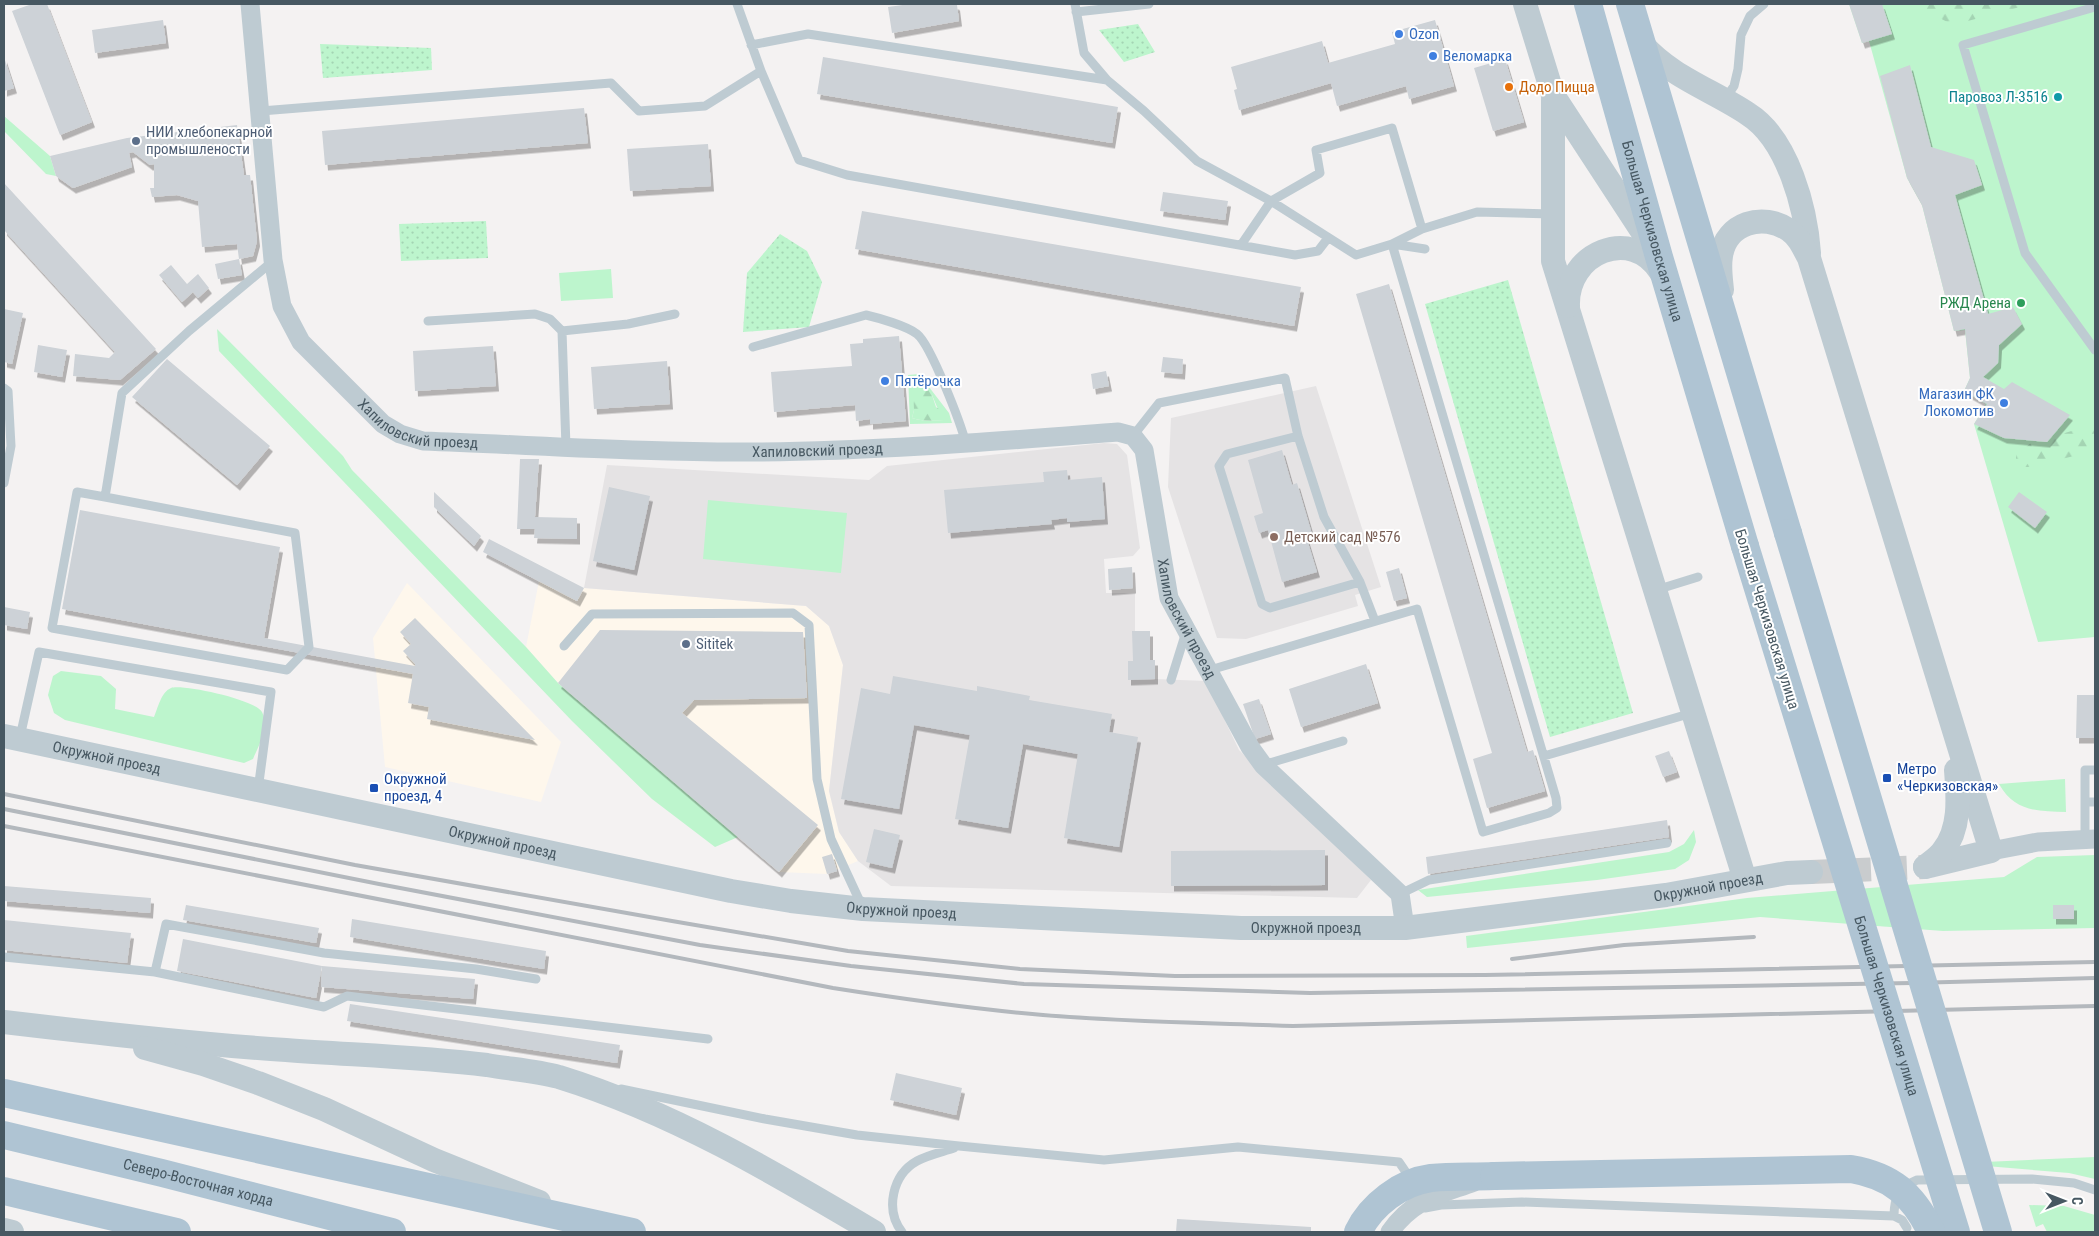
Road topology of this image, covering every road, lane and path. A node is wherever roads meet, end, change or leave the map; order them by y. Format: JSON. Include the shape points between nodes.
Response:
{"nodes":[{"id":1,"x":250,"y":4,"type":"edge"},
{"id":2,"x":737,"y":4,"type":"edge"},
{"id":3,"x":1149,"y":4,"type":"edge"},
{"id":4,"x":1525,"y":4,"type":"edge"},
{"id":5,"x":1588,"y":4,"type":"edge"},
{"id":6,"x":1630,"y":4,"type":"edge"},
{"id":7,"x":1764,"y":4,"type":"edge"},
{"id":8,"x":2095,"y":7,"type":"edge"},
{"id":9,"x":1075,"y":8,"type":"edge"},
{"id":10,"x":751,"y":45,"type":"junction"},
{"id":11,"x":1643,"y":45,"type":"junction"},
{"id":12,"x":761,"y":71,"type":"junction"},
{"id":13,"x":1107,"y":80,"type":"junction"},
{"id":14,"x":1553,"y":95,"type":"junction"},
{"id":15,"x":1724,"y":100,"type":"junction"},
{"id":16,"x":261,"y":111,"type":"junction"},
{"id":17,"x":1271,"y":200,"type":"junction"},
{"id":18,"x":1552,"y":214,"type":"junction"},
{"id":19,"x":1422,"y":229,"type":"junction"},
{"id":20,"x":1328,"y":238,"type":"junction"},
{"id":21,"x":1392,"y":244,"type":"junction"},
{"id":22,"x":1242,"y":245,"type":"junction"},
{"id":23,"x":1425,"y":249,"type":"dead end"},
{"id":24,"x":1809,"y":258,"type":"junction"},
{"id":25,"x":273,"y":260,"type":"junction"},
{"id":26,"x":1663,"y":269,"type":"junction"},
{"id":27,"x":1568,"y":310,"type":"junction"},
{"id":28,"x":675,"y":314,"type":"dead end"},
{"id":29,"x":428,"y":320,"type":"dead end"},
{"id":30,"x":1725,"y":322,"type":"junction"},
{"id":31,"x":562,"y":331,"type":"junction"},
{"id":32,"x":753,"y":347,"type":"dead end"},
{"id":33,"x":2095,"y":350,"type":"edge"},
{"id":34,"x":4,"y":388,"type":"edge"},
{"id":35,"x":1133,"y":436,"type":"junction"},
{"id":36,"x":1298,"y":436,"type":"junction"},
{"id":37,"x":966,"y":444,"type":"junction"},
{"id":38,"x":7,"y":446,"type":"edge"},
{"id":39,"x":566,"y":447,"type":"junction"},
{"id":40,"x":4,"y":483,"type":"edge"},
{"id":41,"x":105,"y":497,"type":"junction"},
{"id":42,"x":1698,"y":577,"type":"dead end"},
{"id":43,"x":1360,"y":582,"type":"junction"},
{"id":44,"x":1656,"y":590,"type":"junction"},
{"id":45,"x":1375,"y":621,"type":"junction"},
{"id":46,"x":1187,"y":630,"type":"junction"},
{"id":47,"x":564,"y":646,"type":"dead end"},
{"id":48,"x":1210,"y":670,"type":"junction"},
{"id":49,"x":1171,"y":680,"type":"dead end"},
{"id":50,"x":1942,"y":692,"type":"junction"},
{"id":51,"x":1694,"y":713,"type":"junction"},
{"id":52,"x":12,"y":738,"type":"edge"},
{"id":53,"x":1343,"y":742,"type":"dead end"},
{"id":54,"x":1544,"y":756,"type":"junction"},
{"id":55,"x":1263,"y":765,"type":"junction"},
{"id":56,"x":2095,"y":770,"type":"edge"},
{"id":57,"x":258,"y":790,"type":"junction"},
{"id":58,"x":2085,"y":802,"type":"junction"},
{"id":59,"x":2095,"y":802,"type":"edge"},
{"id":60,"x":2090,"y":839,"type":"edge"},
{"id":61,"x":1667,"y":844,"type":"dead end"},
{"id":62,"x":1991,"y":851,"type":"junction"},
{"id":63,"x":1811,"y":872,"type":"tunnel mouth"},
{"id":64,"x":1745,"y":880,"type":"junction"},
{"id":65,"x":1400,"y":894,"type":"junction"},
{"id":66,"x":863,"y":909,"type":"junction"},
{"id":67,"x":1405,"y":928,"type":"junction"},
{"id":68,"x":4,"y":957,"type":"edge"},
{"id":69,"x":154,"y":972,"type":"junction"},
{"id":70,"x":536,"y":979,"type":"dead end"},
{"id":71,"x":4,"y":1022,"type":"edge"},
{"id":72,"x":85,"y":1032,"type":"junction"},
{"id":73,"x":708,"y":1038,"type":"dead end"},
{"id":74,"x":557,"y":1077,"type":"junction"},
{"id":75,"x":4,"y":1093,"type":"edge"},
{"id":76,"x":4,"y":1135,"type":"edge"},
{"id":77,"x":959,"y":1146,"type":"junction"},
{"id":78,"x":1494,"y":1176,"type":"junction"},
{"id":79,"x":1413,"y":1183,"type":"junction"},
{"id":80,"x":2095,"y":1190,"type":"edge"},
{"id":81,"x":4,"y":1191,"type":"edge"},
{"id":82,"x":1408,"y":1211,"type":"junction"},
{"id":83,"x":1894,"y":1216,"type":"junction"},
{"id":84,"x":4,"y":1230,"type":"edge"},
{"id":85,"x":623,"y":1230,"type":"edge"},
{"id":86,"x":1931,"y":1231,"type":"edge"},
{"id":87,"x":12,"y":1232,"type":"edge"},
{"id":88,"x":177,"y":1232,"type":"edge"},
{"id":89,"x":392,"y":1232,"type":"edge"},
{"id":90,"x":874,"y":1232,"type":"edge"},
{"id":91,"x":902,"y":1232,"type":"edge"},
{"id":92,"x":1358,"y":1232,"type":"edge"},
{"id":93,"x":1390,"y":1232,"type":"edge"},
{"id":94,"x":1998,"y":1232,"type":"edge"}],
"edges":[{"from":1,"to":16,"type":"street","name":"Хапиловский проезд"},
{"from":2,"to":10,"type":"lane"},
{"from":3,"to":9,"type":"lane"},
{"from":4,"to":14,"type":"street"},
{"from":5,"to":26,"type":"main road","name":"Большая Черкизовская улица"},
{"from":6,"to":11,"type":"main road"},
{"from":7,"to":15,"type":"lane","via":[[1750,16],[1740,35],[1734,86]]},
{"from":8,"to":33,"type":"lane","via":[[1963,45],[2025,253]]},
{"from":9,"to":13,"type":"lane","via":[[1084,53]]},
{"from":10,"to":12,"type":"lane"},
{"from":10,"to":13,"type":"lane","via":[[808,34]]},
{"from":11,"to":15,"type":"street","via":[[1662,63]]},
{"from":11,"to":30,"type":"main road"},
{"from":12,"to":16,"type":"lane","via":[[705,106],[639,111],[611,83]]},
{"from":12,"to":22,"type":"lane","via":[[799,160],[847,175]]},
{"from":13,"to":17,"type":"lane","via":[[1196,161]]},
{"from":14,"to":18,"type":"street"},
{"from":14,"to":26,"type":"street"},
{"from":15,"to":24,"type":"street","via":[[1749,114],[1772,134],[1782,153],[1807,228]]},
{"from":16,"to":25,"type":"street","name":"Хапиловский проезд"},
{"from":17,"to":19,"type":"lane","via":[[1320,173],[1316,150],[1392,128]]},
{"from":17,"to":20,"type":"lane"},
{"from":17,"to":22,"type":"lane"},
{"from":18,"to":19,"type":"lane","via":[[1476,212]]},
{"from":18,"to":27,"type":"street","via":[[1553,261]]},
{"from":19,"to":21,"type":"lane"},
{"from":20,"to":21,"type":"lane","via":[[1356,255]]},
{"from":20,"to":22,"type":"lane","via":[[1318,251],[1295,255]]},
{"from":21,"to":23,"type":"lane"},
{"from":21,"to":54,"type":"lane"},
{"from":24,"to":30,"type":"street","via":[[1799,239],[1778,224],[1756,221],[1732,231],[1721,255]]},
{"from":24,"to":50,"type":"street"},
{"from":25,"to":39,"type":"street","name":"Хапиловский проезд","via":[[282,306],[301,342],[383,424],[400,434],[423,441]]},
{"from":25,"to":41,"type":"lane","via":[[189,331],[122,394]]},
{"from":26,"to":27,"type":"street","via":[[1629,249],[1612,248],[1596,253],[1582,263],[1572,277],[1567,293]]},
{"from":26,"to":86,"type":"main road","name":"Большая Черкизовская улица","bridge":true,"via":[[1745,546]]},
{"from":27,"to":44,"type":"street"},
{"from":28,"to":31,"type":"lane","via":[[628,324]]},
{"from":29,"to":31,"type":"lane","via":[[535,314],[550,319]]},
{"from":30,"to":94,"type":"main road","bridge":true},
{"from":31,"to":39,"type":"lane"},
{"from":32,"to":37,"type":"lane","via":[[866,315],[918,334],[956,412]]},
{"from":34,"to":38,"type":"lane","via":[[8,391]]},
{"from":35,"to":36,"type":"lane","via":[[1159,403],[1286,378]]},
{"from":35,"to":37,"type":"street","name":"Хапиловский проезд","via":[[1118,432]]},
{"from":35,"to":46,"type":"street","name":"Хапиловский проезд","via":[[1144,450],[1169,598]]},
{"from":36,"to":43,"type":"lane","via":[[1324,517]]},
{"from":36,"to":43,"type":"lane","via":[[1227,454],[1219,466],[1262,604],[1270,608]]},
{"from":37,"to":39,"type":"street","name":"Хапиловский проезд","via":[[758,452]]},
{"from":38,"to":40,"type":"lane"},
{"from":41,"to":41,"type":"lane","via":[[295,533],[309,647],[287,670],[52,628],[77,492]]},
{"from":42,"to":44,"type":"lane"},
{"from":43,"to":45,"type":"lane"},
{"from":44,"to":51,"type":"street"},
{"from":45,"to":48,"type":"lane"},
{"from":45,"to":54,"type":"lane","via":[[1417,608],[1483,832],[1557,808]]},
{"from":46,"to":48,"type":"street","name":"Хапиловский проезд"},
{"from":46,"to":49,"type":"lane"},
{"from":47,"to":66,"type":"lane","via":[[592,614],[793,613],[809,625],[817,779],[831,839]]},
{"from":48,"to":55,"type":"street","name":"Хапиловский проезд","via":[[1250,748]]},
{"from":50,"to":62,"type":"street"},
{"from":50,"to":62,"type":"street","via":[[1956,767],[1956,819],[1951,840],[1942,853],[1925,867]]},
{"from":51,"to":54,"type":"lane"},
{"from":51,"to":64,"type":"street"},
{"from":52,"to":57,"type":"street","name":"Окружной проезд"},
{"from":52,"to":57,"type":"lane","via":[[40,652],[271,692]]},
{"from":53,"to":55,"type":"lane"},
{"from":55,"to":65,"type":"street","name":"Хапиловский проезд"},
{"from":56,"to":58,"type":"lane","via":[[2085,770]]},
{"from":57,"to":66,"type":"street","name":"Окружной проезд","via":[[731,891]]},
{"from":58,"to":59,"type":"lane"},
{"from":58,"to":60,"type":"lane"},
{"from":60,"to":62,"type":"street","via":[[2038,842]]},
{"from":61,"to":65,"type":"lane","via":[[1429,880]]},
{"from":63,"to":64,"type":"street","name":"Окружной проезд"},
{"from":64,"to":67,"type":"street","name":"Окружной проезд","via":[[1666,895]]},
{"from":65,"to":67,"type":"street"},
{"from":66,"to":67,"type":"street","name":"Окружной проезд","via":[[1240,928]]},
{"from":68,"to":69,"type":"lane"},
{"from":69,"to":70,"type":"lane","via":[[166,924],[324,953],[476,969]]},
{"from":69,"to":73,"type":"lane","via":[[324,1007],[347,996]]},
{"from":71,"to":72,"type":"street"},
{"from":72,"to":74,"type":"street","via":[[414,1058]]},
{"from":72,"to":85,"type":"street","via":[[203,1064],[258,1083],[512,1192]]},
{"from":74,"to":77,"type":"lane","via":[[858,1135]]},
{"from":74,"to":90,"type":"street","via":[[700,1133]]},
{"from":75,"to":85,"type":"main road"},
{"from":76,"to":89,"type":"main road","name":"Северо-Восточная хорда"},
{"from":77,"to":79,"type":"lane","via":[[1104,1160],[1238,1147],[1399,1162]]},
{"from":77,"to":91,"type":"lane","via":[[922,1158],[902,1173],[894,1188],[892,1204]]},
{"from":78,"to":79,"type":"main road","via":[[1430,1178]]},
{"from":78,"to":82,"type":"street","via":[[1435,1195]]},
{"from":78,"to":86,"type":"main road","bridge":true,"via":[[1851,1169],[1878,1176],[1902,1190]]},
{"from":79,"to":92,"type":"main road","via":[[1383,1201],[1370,1213]]},
{"from":80,"to":83,"type":"lane","via":[[2032,1178],[1924,1179],[1902,1188],[1897,1196]]},
{"from":81,"to":88,"type":"main road"},
{"from":82,"to":83,"type":"lane","via":[[1441,1205],[1522,1202]]},
{"from":82,"to":93,"type":"street"},
{"from":83,"to":86,"type":"lane"},
{"from":84,"to":87,"type":"street"}]}
